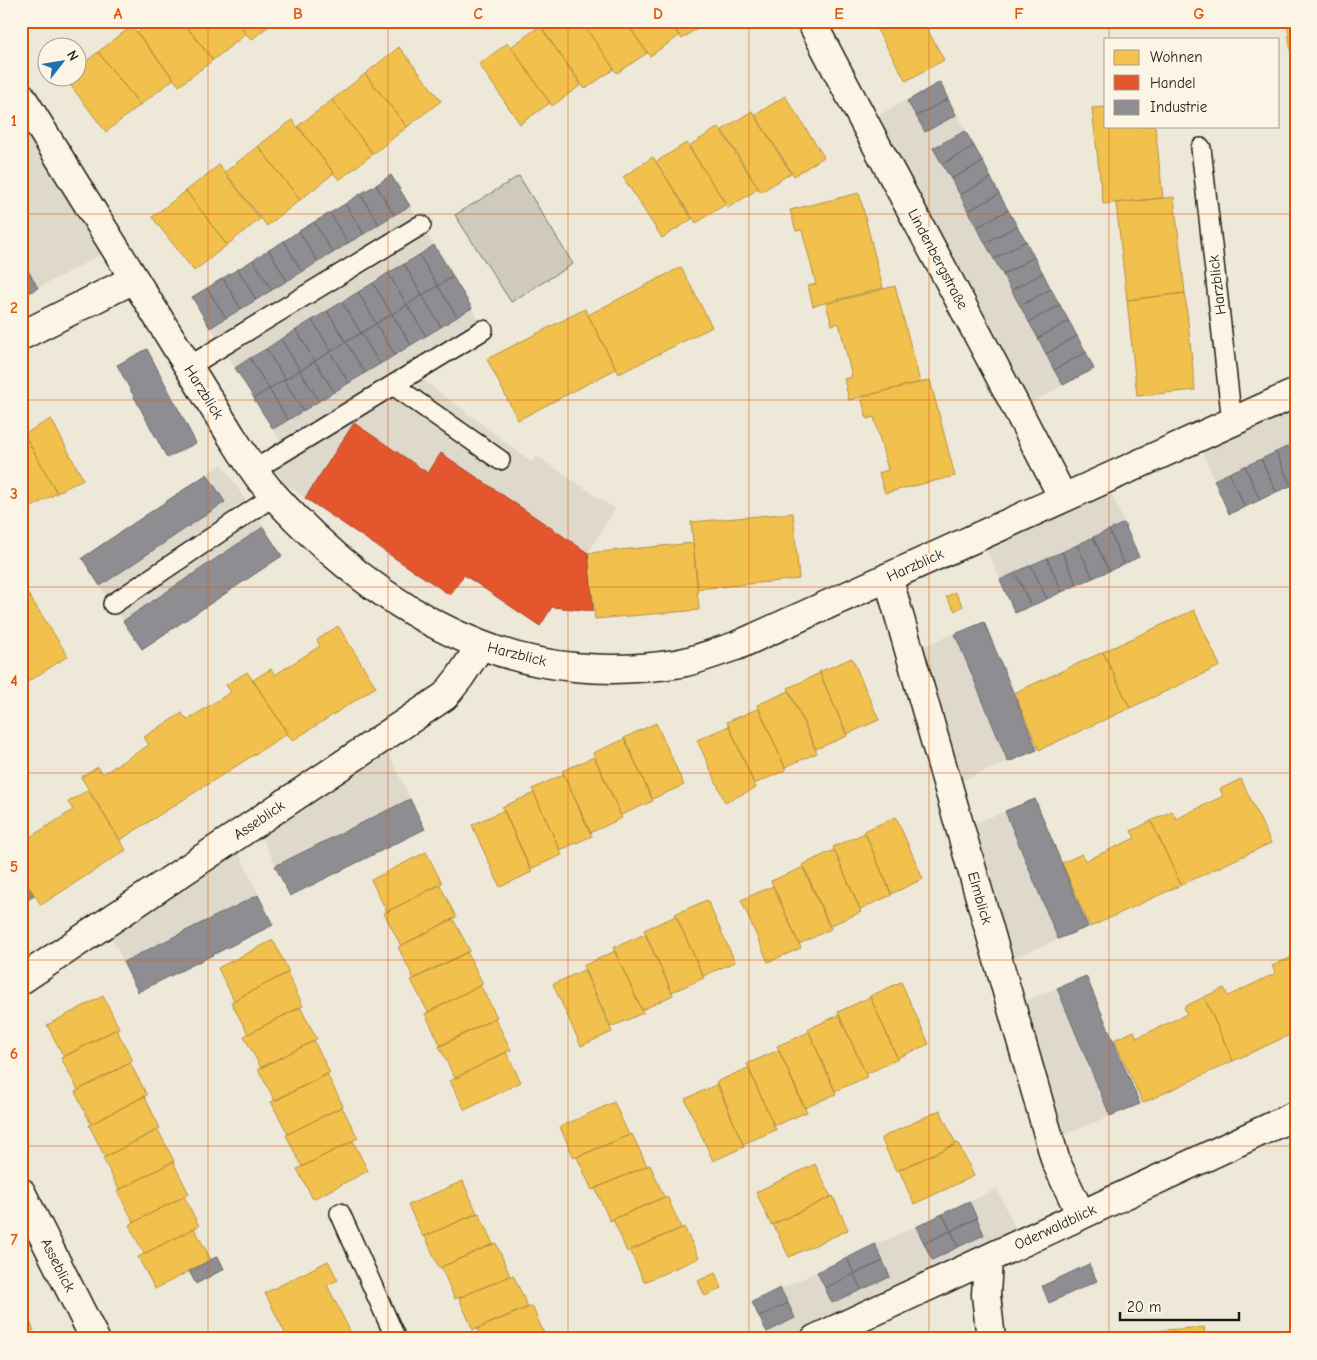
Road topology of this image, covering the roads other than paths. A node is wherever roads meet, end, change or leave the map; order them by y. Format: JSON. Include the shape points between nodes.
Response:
{"nodes":[{"id":1,"x":811,"y":21,"type":"edge"},
{"id":2,"x":21,"y":96,"type":"edge"},
{"id":3,"x":1201,"y":148,"type":"dead end"},
{"id":4,"x":421,"y":225,"type":"dead end"},
{"id":5,"x":134,"y":278,"type":"junction"},
{"id":6,"x":483,"y":330,"type":"dead end"},
{"id":7,"x":21,"y":336,"type":"edge"},
{"id":8,"x":188,"y":367,"type":"junction"},
{"id":9,"x":393,"y":385,"type":"junction"},
{"id":10,"x":1296,"y":393,"type":"edge"},
{"id":11,"x":1232,"y":422,"type":"junction"},
{"id":12,"x":500,"y":460,"type":"dead end"},
{"id":13,"x":254,"y":470,"type":"junction"},
{"id":14,"x":275,"y":495,"type":"junction"},
{"id":15,"x":1063,"y":498,"type":"junction"},
{"id":16,"x":888,"y":577,"type":"junction"},
{"id":17,"x":113,"y":604,"type":"dead end"},
{"id":18,"x":481,"y":645,"type":"junction"},
{"id":19,"x":21,"y":980,"type":"edge"},
{"id":20,"x":1296,"y":1115,"type":"edge"},
{"id":21,"x":21,"y":1192,"type":"edge"},
{"id":22,"x":340,"y":1213,"type":"dead end"},
{"id":23,"x":1081,"y":1215,"type":"junction"},
{"id":24,"x":988,"y":1259,"type":"junction"},
{"id":25,"x":95,"y":1339,"type":"edge"},
{"id":26,"x":396,"y":1339,"type":"edge"},
{"id":27,"x":815,"y":1339,"type":"edge"},
{"id":28,"x":991,"y":1339,"type":"edge"}],
"edges":[{"from":1,"to":15,"type":"street","name":"Lindenbergstraße"},
{"from":2,"to":5,"type":"street","name":"Harzblick"},
{"from":3,"to":11,"type":"lane","name":"Harzblick"},
{"from":4,"to":8,"type":"lane"},
{"from":5,"to":7,"type":"street"},
{"from":5,"to":8,"type":"street","name":"Harzblick"},
{"from":6,"to":9,"type":"lane"},
{"from":8,"to":13,"type":"street","name":"Harzblick"},
{"from":9,"to":12,"type":"lane"},
{"from":9,"to":13,"type":"lane"},
{"from":10,"to":11,"type":"street","name":"Harzblick"},
{"from":11,"to":15,"type":"street","name":"Harzblick"},
{"from":13,"to":14,"type":"street","name":"Harzblick"},
{"from":14,"to":17,"type":"lane"},
{"from":14,"to":18,"type":"street","name":"Harzblick","via":[[307,530],[351,569],[435,624]]},
{"from":15,"to":16,"type":"street","name":"Harzblick"},
{"from":16,"to":18,"type":"street","name":"Harzblick","via":[[736,646],[677,664],[610,668],[569,666],[522,658]]},
{"from":16,"to":23,"type":"street","name":"Elmblick","via":[[1056,1162]]},
{"from":18,"to":19,"type":"street","name":"Asseblick","via":[[445,696]]},
{"from":20,"to":23,"type":"street","name":"Oderwaldblick"},
{"from":21,"to":25,"type":"street","name":"Asseblick"},
{"from":22,"to":26,"type":"lane"},
{"from":23,"to":24,"type":"street","name":"Oderwaldblick"},
{"from":24,"to":27,"type":"street","name":"Oderwaldblick"},
{"from":24,"to":28,"type":"street","via":[[986,1295]]}]}
